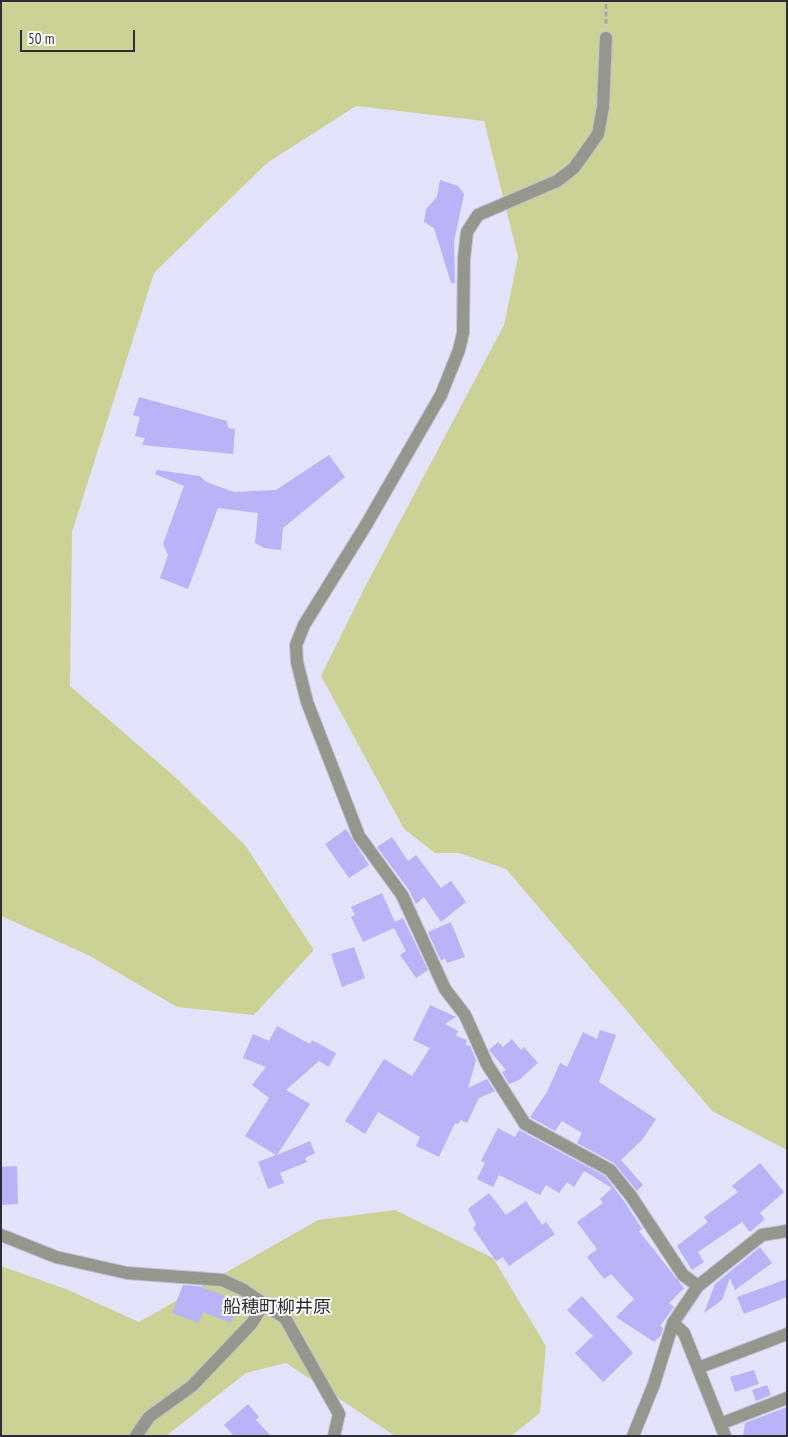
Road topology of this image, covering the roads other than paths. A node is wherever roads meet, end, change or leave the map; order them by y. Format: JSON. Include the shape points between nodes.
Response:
{"nodes":[{"id":1,"x":606,"y":38,"type":"road end"},
{"id":2,"x":787,"y":1231,"type":"edge"},
{"id":3,"x":1,"y":1235,"type":"edge"},
{"id":4,"x":698,"y":1286,"type":"junction"},
{"id":5,"x":264,"y":1303,"type":"junction"},
{"id":6,"x":673,"y":1323,"type":"junction"},
{"id":7,"x":787,"y":1334,"type":"edge"},
{"id":8,"x":698,"y":1368,"type":"junction"},
{"id":9,"x":787,"y":1398,"type":"edge"},
{"id":10,"x":723,"y":1430,"type":"edge"},
{"id":11,"x":136,"y":1436,"type":"edge"},
{"id":12,"x":334,"y":1436,"type":"edge"},
{"id":13,"x":634,"y":1436,"type":"edge"}],
"edges":[{"from":1,"to":4,"type":"street","via":[[603,106],[598,134],[574,168],[557,181],[478,215],[467,232],[463,333],[459,350],[436,404],[304,625],[296,645],[297,662],[307,702],[360,836],[402,895],[445,989],[465,1015],[487,1064],[524,1124],[610,1170],[683,1275]]},
{"from":2,"to":4,"type":"street","via":[[762,1235]]},
{"from":3,"to":5,"type":"street","via":[[56,1257],[127,1273],[222,1280],[242,1288]]},
{"from":4,"to":6,"type":"street"},
{"from":5,"to":11,"type":"street","via":[[252,1323],[192,1386],[149,1417]]},
{"from":5,"to":12,"type":"street","via":[[285,1318],[335,1404],[339,1414]]},
{"from":6,"to":8,"type":"street","via":[[684,1333]]},
{"from":6,"to":13,"type":"street"},
{"from":7,"to":8,"type":"street"},
{"from":8,"to":10,"type":"street"},
{"from":9,"to":10,"type":"street"}]}
